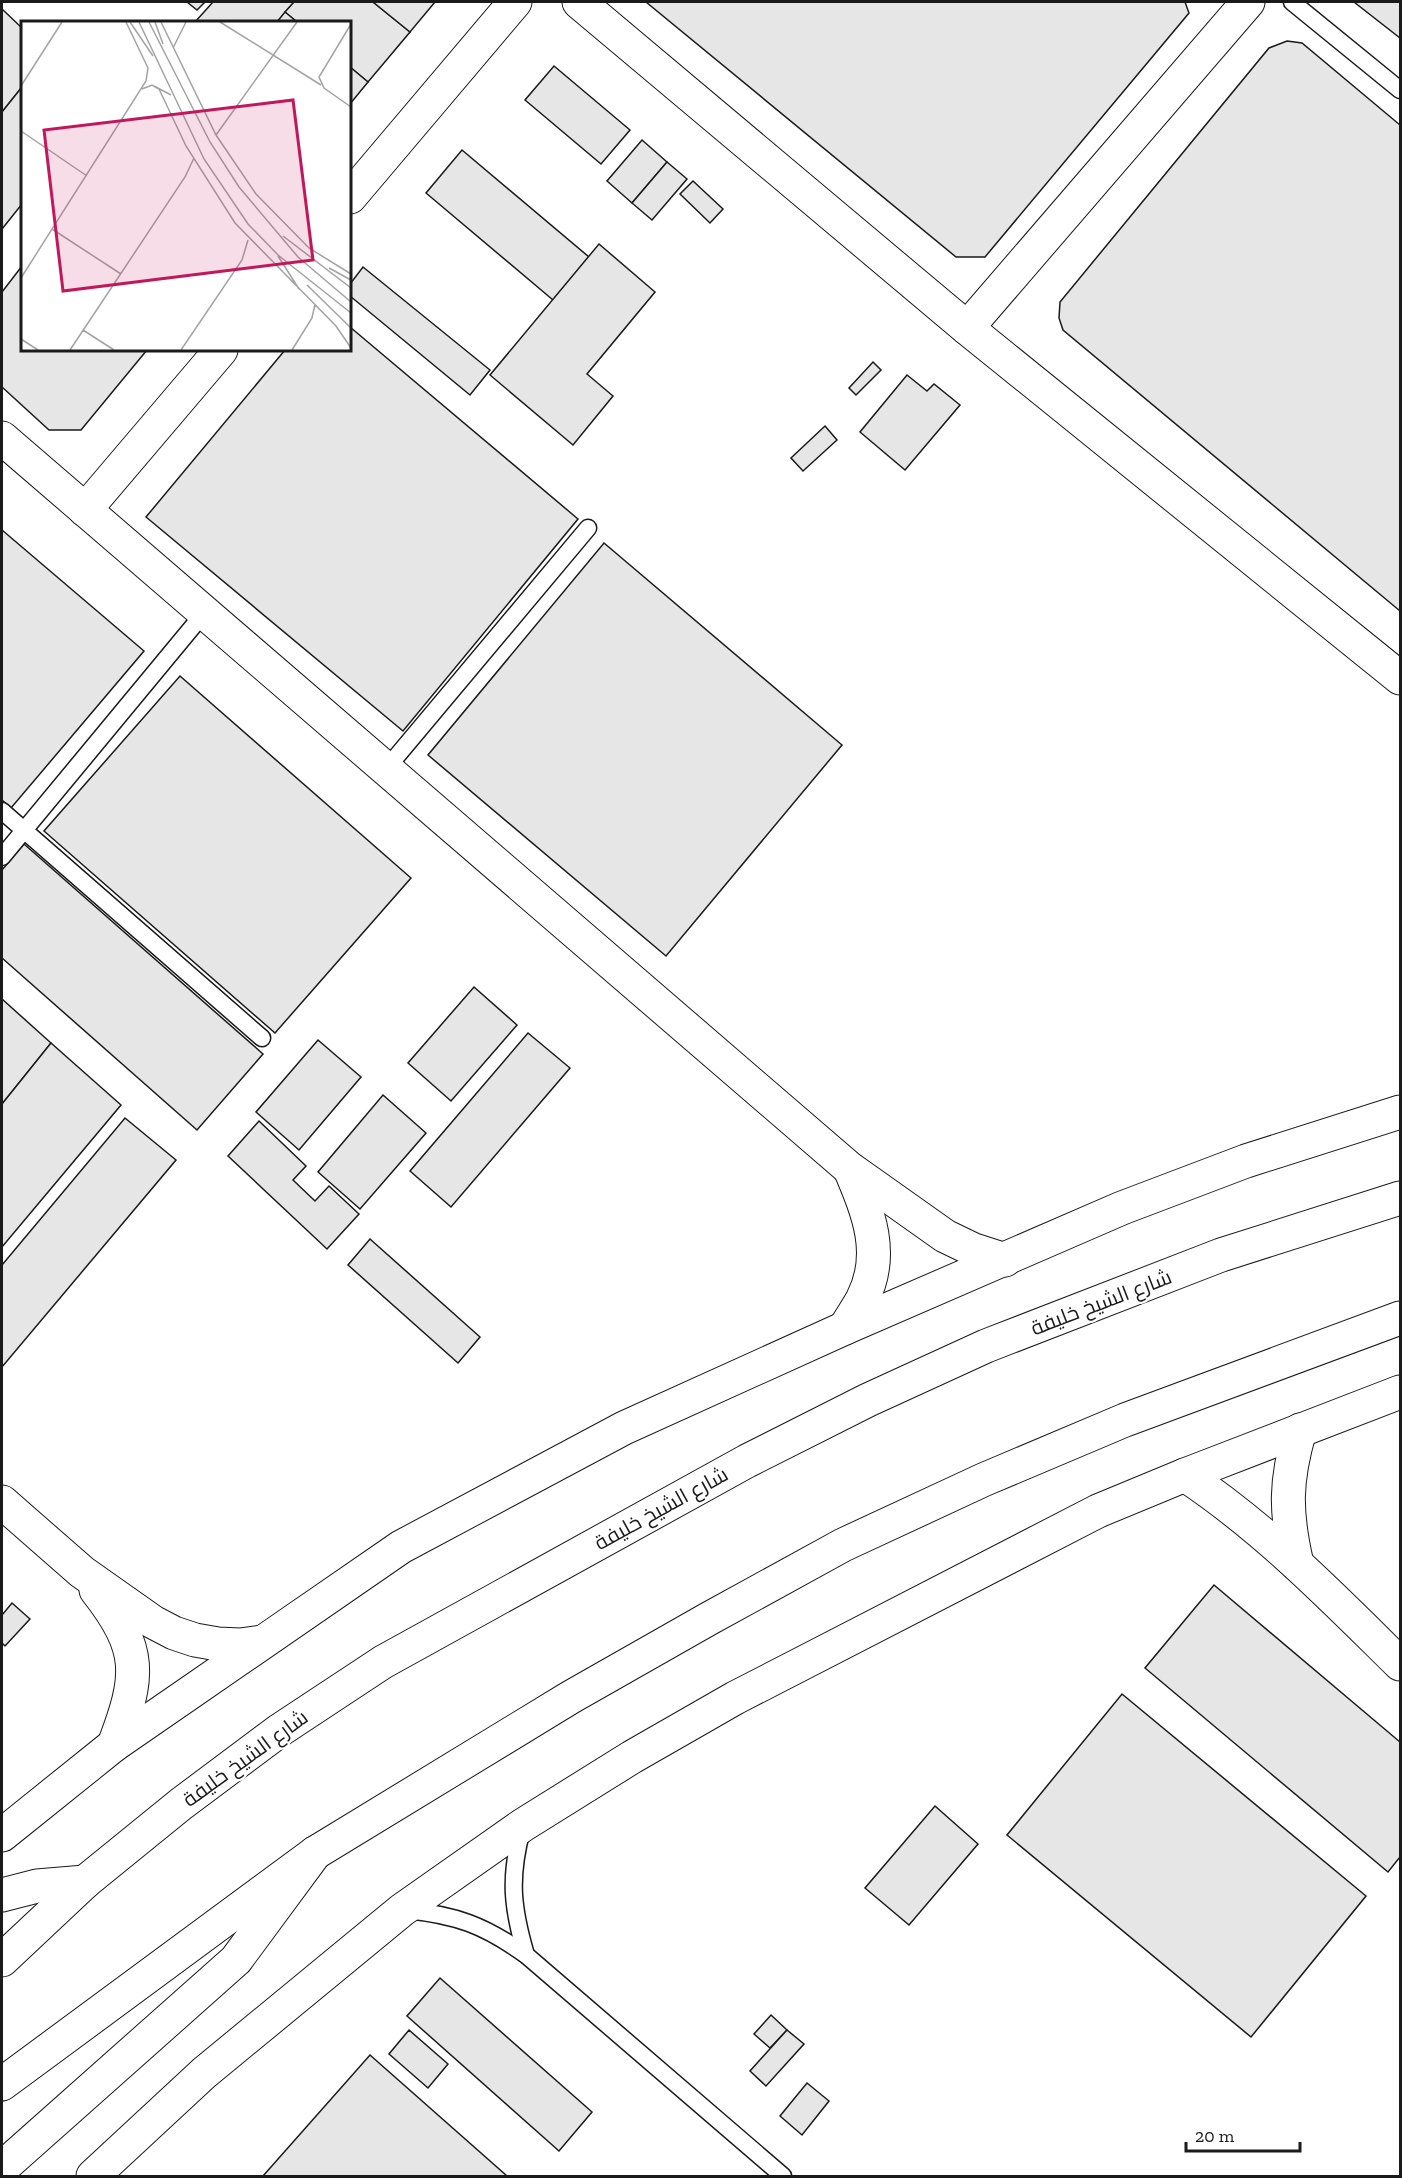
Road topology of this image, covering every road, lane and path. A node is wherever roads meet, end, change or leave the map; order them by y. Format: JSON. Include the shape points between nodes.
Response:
{"nodes":[{"id":1,"x":515,"y":2,"type":"edge"},
{"id":2,"x":579,"y":2,"type":"edge"},
{"id":3,"x":1248,"y":2,"type":"edge"},
{"id":4,"x":1292,"y":2,"type":"edge"},
{"id":5,"x":1401,"y":90,"type":"edge"},
{"id":6,"x":351,"y":196,"type":"edge"},
{"id":7,"x":967,"y":328,"type":"junction"},
{"id":8,"x":220,"y":351,"type":"edge"},
{"id":9,"x":2,"y":438,"type":"edge"},
{"id":10,"x":85,"y":510,"type":"junction"},
{"id":11,"x":588,"y":528,"type":"dead end"},
{"id":12,"x":204,"y":613,"type":"junction"},
{"id":13,"x":1401,"y":678,"type":"edge"},
{"id":14,"x":386,"y":769,"type":"junction"},
{"id":15,"x":2,"y":811,"type":"edge"},
{"id":16,"x":23,"y":830,"type":"junction"},
{"id":17,"x":2,"y":857,"type":"edge"},
{"id":18,"x":262,"y":1038,"type":"dead end"},
{"id":19,"x":1401,"y":1112,"type":"edge"},
{"id":20,"x":849,"y":1168,"type":"junction"},
{"id":21,"x":1401,"y":1198,"type":"edge"},
{"id":22,"x":1005,"y":1260,"type":"junction"},
{"id":23,"x":1401,"y":1318,"type":"edge"},
{"id":24,"x":845,"y":1328,"type":"junction"},
{"id":25,"x":1401,"y":1392,"type":"edge"},
{"id":26,"x":1300,"y":1430,"type":"junction"},
{"id":27,"x":1185,"y":1475,"type":"junction"},
{"id":28,"x":2,"y":1502,"type":"edge"},
{"id":29,"x":1297,"y":1564,"type":"junction"},
{"id":30,"x":82,"y":1572,"type":"junction"},
{"id":31,"x":263,"y":1642,"type":"junction"},
{"id":32,"x":1401,"y":1664,"type":"edge"},
{"id":33,"x":114,"y":1745,"type":"junction"},
{"id":34,"x":523,"y":1825,"type":"junction"},
{"id":35,"x":2,"y":1835,"type":"edge"},
{"id":36,"x":315,"y":1853,"type":"junction"},
{"id":37,"x":85,"y":1882,"type":"junction"},
{"id":38,"x":2,"y":1895,"type":"edge"},
{"id":39,"x":402,"y":1910,"type":"junction"},
{"id":40,"x":526,"y":1954,"type":"junction"},
{"id":41,"x":2,"y":1960,"type":"edge"},
{"id":42,"x":2,"y":2084,"type":"edge"},
{"id":43,"x":8,"y":2165,"type":"edge"},
{"id":44,"x":93,"y":2176,"type":"edge"},
{"id":45,"x":783,"y":2176,"type":"edge"}],
"edges":[{"from":1,"to":6,"type":"main road"},
{"from":2,"to":7,"type":"main road"},
{"from":3,"to":7,"type":"main road"},
{"from":4,"to":5,"type":"lane"},
{"from":7,"to":13,"type":"main road"},
{"from":8,"to":10,"type":"main road"},
{"from":9,"to":10,"type":"main road"},
{"from":10,"to":12,"type":"main road"},
{"from":11,"to":14,"type":"lane"},
{"from":12,"to":14,"type":"main road"},
{"from":12,"to":16,"type":"lane"},
{"from":14,"to":20,"type":"main road"},
{"from":15,"to":16,"type":"lane"},
{"from":16,"to":17,"type":"lane"},
{"from":16,"to":18,"type":"lane"},
{"from":19,"to":22,"type":"main road","via":[[1246,1161],[1122,1208]]},
{"from":20,"to":22,"type":"main road","via":[[945,1236]]},
{"from":20,"to":24,"type":"main road","via":[[868,1212],[874,1241],[872,1270],[863,1298]]},
{"from":21,"to":37,"type":"main road","name":"شارع الشيخ خليفة","via":[[1221,1255],[986,1346],[747,1461],[383,1662],[280,1730]]},
{"from":22,"to":24,"type":"main road"},
{"from":23,"to":36,"type":"main road","via":[[1125,1420],[843,1545],[571,1697]]},
{"from":24,"to":31,"type":"main road","via":[[624,1428],[401,1547]]},
{"from":25,"to":26,"type":"main road"},
{"from":26,"to":27,"type":"main road"},
{"from":26,"to":29,"type":"main road","via":[[1287,1497],[1289,1531]]},
{"from":27,"to":29,"type":"main road","via":[[1244,1517]]},
{"from":27,"to":34,"type":"main road","via":[[1098,1512],[735,1698]]},
{"from":28,"to":30,"type":"main road"},
{"from":29,"to":32,"type":"main road"},
{"from":30,"to":31,"type":"main road","via":[[174,1633],[218,1644]]},
{"from":30,"to":33,"type":"main road","via":[[115,1615],[131,1653],[131,1696]]},
{"from":31,"to":33,"type":"main road"},
{"from":33,"to":35,"type":"main road"},
{"from":34,"to":39,"type":"main road"},
{"from":34,"to":40,"type":"lane","via":[[515,1857],[513,1890]]},
{"from":36,"to":42,"type":"main road"},
{"from":36,"to":43,"type":"main road","via":[[236,1960]]},
{"from":37,"to":38,"type":"main road","via":[[37,1886]]},
{"from":37,"to":41,"type":"main road","name":"شارع الشيخ خليفة"},
{"from":39,"to":40,"type":"lane","via":[[436,1913],[469,1922]]},
{"from":39,"to":44,"type":"main road","via":[[204,2073]]},
{"from":40,"to":45,"type":"lane"}]}
